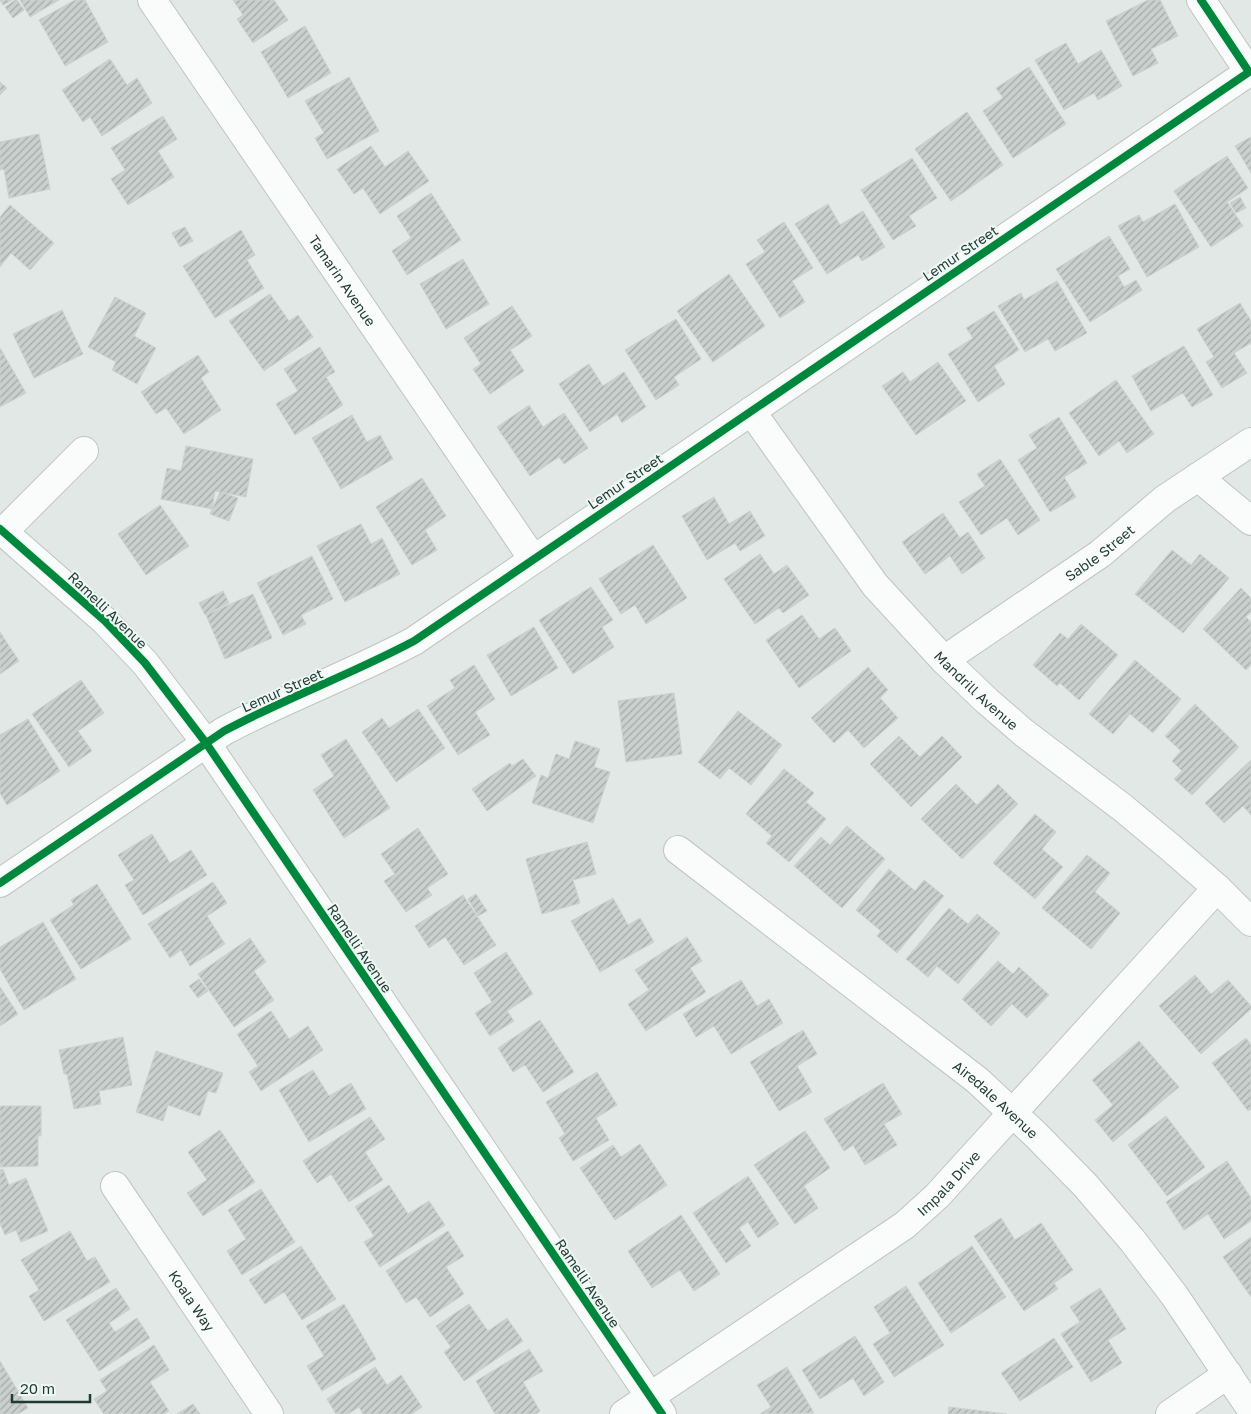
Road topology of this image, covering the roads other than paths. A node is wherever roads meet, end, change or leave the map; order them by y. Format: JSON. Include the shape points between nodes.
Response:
{"nodes":[{"id":1,"x":152,"y":0,"type":"edge"},
{"id":2,"x":1202,"y":0,"type":"edge"},
{"id":3,"x":751,"y":411,"type":"junction"},
{"id":4,"x":1251,"y":442,"type":"edge"},
{"id":5,"x":84,"y":451,"type":"dead end"},
{"id":6,"x":1198,"y":477,"type":"junction"},
{"id":7,"x":1251,"y":521,"type":"edge"},
{"id":8,"x":2,"y":531,"type":"edge"},
{"id":9,"x":533,"y":559,"type":"junction"},
{"id":10,"x":944,"y":660,"type":"junction"},
{"id":11,"x":206,"y":743,"type":"junction"},
{"id":12,"x":678,"y":850,"type":"dead end"},
{"id":13,"x":0,"y":884,"type":"edge"},
{"id":14,"x":1217,"y":888,"type":"junction"},
{"id":15,"x":1251,"y":922,"type":"edge"},
{"id":16,"x":1012,"y":1113,"type":"junction"},
{"id":17,"x":115,"y":1186,"type":"dead end"},
{"id":18,"x":1228,"y":1374,"type":"junction"},
{"id":19,"x":656,"y":1405,"type":"edge"},
{"id":20,"x":1251,"y":1409,"type":"edge"},
{"id":21,"x":268,"y":1414,"type":"edge"},
{"id":22,"x":624,"y":1414,"type":"edge"},
{"id":23,"x":1170,"y":1414,"type":"edge"}],
"edges":[{"from":1,"to":9,"type":"street","name":"Tamarin Avenue"},
{"from":2,"to":3,"type":"street","name":"Lemur Street","via":[[1249,72]]},
{"from":3,"to":9,"type":"street","name":"Lemur Street"},
{"from":3,"to":10,"type":"street","name":"Mandrill Avenue","via":[[875,585]]},
{"from":4,"to":6,"type":"street","name":"Sable Street"},
{"from":5,"to":8,"type":"street"},
{"from":6,"to":7,"type":"street"},
{"from":6,"to":10,"type":"street","name":"Sable Street","via":[[1150,511],[1100,554]]},
{"from":8,"to":11,"type":"street","name":"Ramelli Avenue","via":[[105,621],[145,663]]},
{"from":9,"to":11,"type":"street","name":"Lemur Street","via":[[414,641],[245,720]]},
{"from":10,"to":14,"type":"street","name":"Mandrill Avenue","via":[[1024,733],[1123,808]]},
{"from":11,"to":13,"type":"street","name":"Lemur Street"},
{"from":11,"to":19,"type":"street","name":"Ramelli Avenue"},
{"from":12,"to":16,"type":"street","name":"Airedale Avenue","via":[[976,1080]]},
{"from":14,"to":15,"type":"street","name":"Mandrill Avenue"},
{"from":14,"to":16,"type":"street","name":"Impala Drive"},
{"from":16,"to":18,"type":"street","name":"Airedale Avenue","via":[[1085,1185],[1132,1240]]},
{"from":16,"to":19,"type":"street","name":"Impala Drive","via":[[937,1196],[905,1225]]},
{"from":17,"to":21,"type":"street","name":"Koala Way"},
{"from":18,"to":20,"type":"street","name":"Airedale Avenue"},
{"from":18,"to":23,"type":"street"},
{"from":19,"to":22,"type":"street","name":"Impala Drive"}]}
